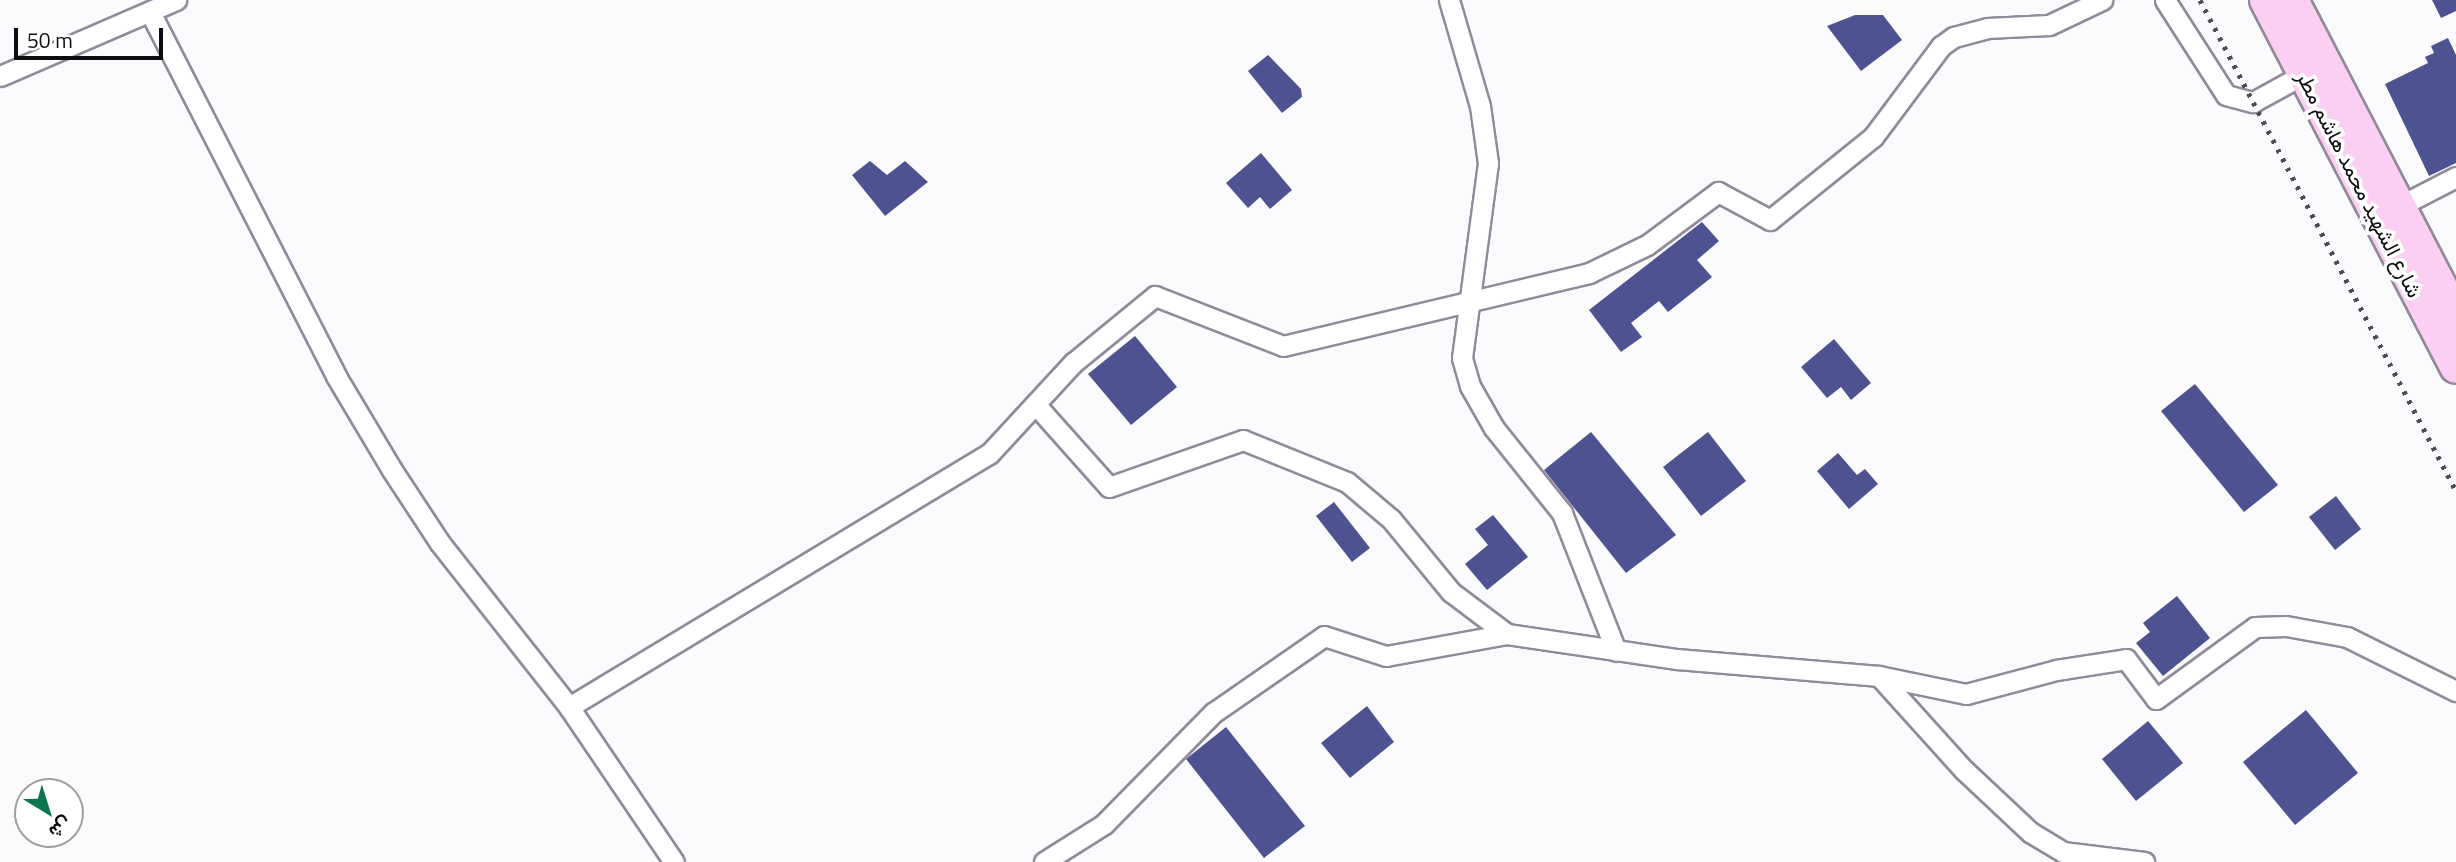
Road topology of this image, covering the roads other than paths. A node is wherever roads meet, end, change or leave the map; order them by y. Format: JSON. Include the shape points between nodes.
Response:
{"nodes":[{"id":1,"x":176,"y":0,"type":"edge"},
{"id":2,"x":1449,"y":0,"type":"edge"},
{"id":3,"x":2102,"y":0,"type":"edge"},
{"id":4,"x":2165,"y":0,"type":"edge"},
{"id":5,"x":2266,"y":0,"type":"edge"},
{"id":6,"x":2292,"y":0,"type":"edge"},
{"id":7,"x":150,"y":12,"type":"junction"},
{"id":8,"x":2304,"y":74,"type":"junction"},
{"id":9,"x":0,"y":76,"type":"edge"},
{"id":10,"x":2456,"y":177,"type":"edge"},
{"id":11,"x":2387,"y":213,"type":"junction"},
{"id":12,"x":1471,"y":302,"type":"junction"},
{"id":13,"x":2456,"y":317,"type":"edge"},
{"id":14,"x":2456,"y":367,"type":"edge"},
{"id":15,"x":1035,"y":404,"type":"junction"},
{"id":16,"x":1507,"y":634,"type":"junction"},
{"id":17,"x":1616,"y":651,"type":"junction"},
{"id":18,"x":1879,"y":676,"type":"junction"},
{"id":19,"x":2456,"y":691,"type":"edge"},
{"id":20,"x":569,"y":707,"type":"junction"},
{"id":21,"x":2056,"y":857,"type":"edge"},
{"id":22,"x":674,"y":862,"type":"edge"},
{"id":23,"x":1044,"y":862,"type":"edge"},
{"id":24,"x":2144,"y":862,"type":"edge"}],
"edges":[{"from":1,"to":7,"type":"street"},
{"from":2,"to":12,"type":"street","via":[[1487,143]]},
{"from":3,"to":12,"type":"street","via":[[2049,25],[1987,28],[1954,37],[1941,46],[1873,136],[1770,220],[1718,192],[1647,245],[1589,273]]},
{"from":4,"to":8,"type":"street","via":[[2226,95],[2253,102]]},
{"from":5,"to":8,"type":"main road","name":"شارع الشهيد محمد هاشم مطر"},
{"from":6,"to":11,"type":"main road","name":"شارع الشهيد محمد هاشم مطر"},
{"from":7,"to":9,"type":"street"},
{"from":7,"to":20,"type":"street","via":[[336,376],[392,470],[440,543]]},
{"from":8,"to":11,"type":"main road","name":"شارع الشهيد محمد هاشم مطر"},
{"from":10,"to":11,"type":"street"},
{"from":11,"to":13,"type":"main road","name":"شارع الشهيد محمد هاشم مطر"},
{"from":11,"to":14,"type":"main road","name":"شارع الشهيد محمد هاشم مطر"},
{"from":12,"to":15,"type":"street","via":[[1283,346],[1155,296],[1073,363]]},
{"from":12,"to":17,"type":"street","via":[[1461,337],[1470,386],[1494,428],[1562,513]]},
{"from":15,"to":16,"type":"street","via":[[1109,487],[1243,440],[1347,482],[1391,519],[1451,592]]},
{"from":15,"to":20,"type":"street","via":[[989,454]]},
{"from":16,"to":17,"type":"street"},
{"from":16,"to":23,"type":"street","via":[[1387,656],[1324,636],[1213,713],[1104,824]]},
{"from":17,"to":18,"type":"street"},
{"from":18,"to":19,"type":"street","via":[[1966,694],[2056,670],[2126,659],[2156,699],[2256,627],[2286,626],[2347,637]]},
{"from":18,"to":21,"type":"street","via":[[1973,779]]},
{"from":20,"to":22,"type":"street"},
{"from":21,"to":24,"type":"street"}]}
